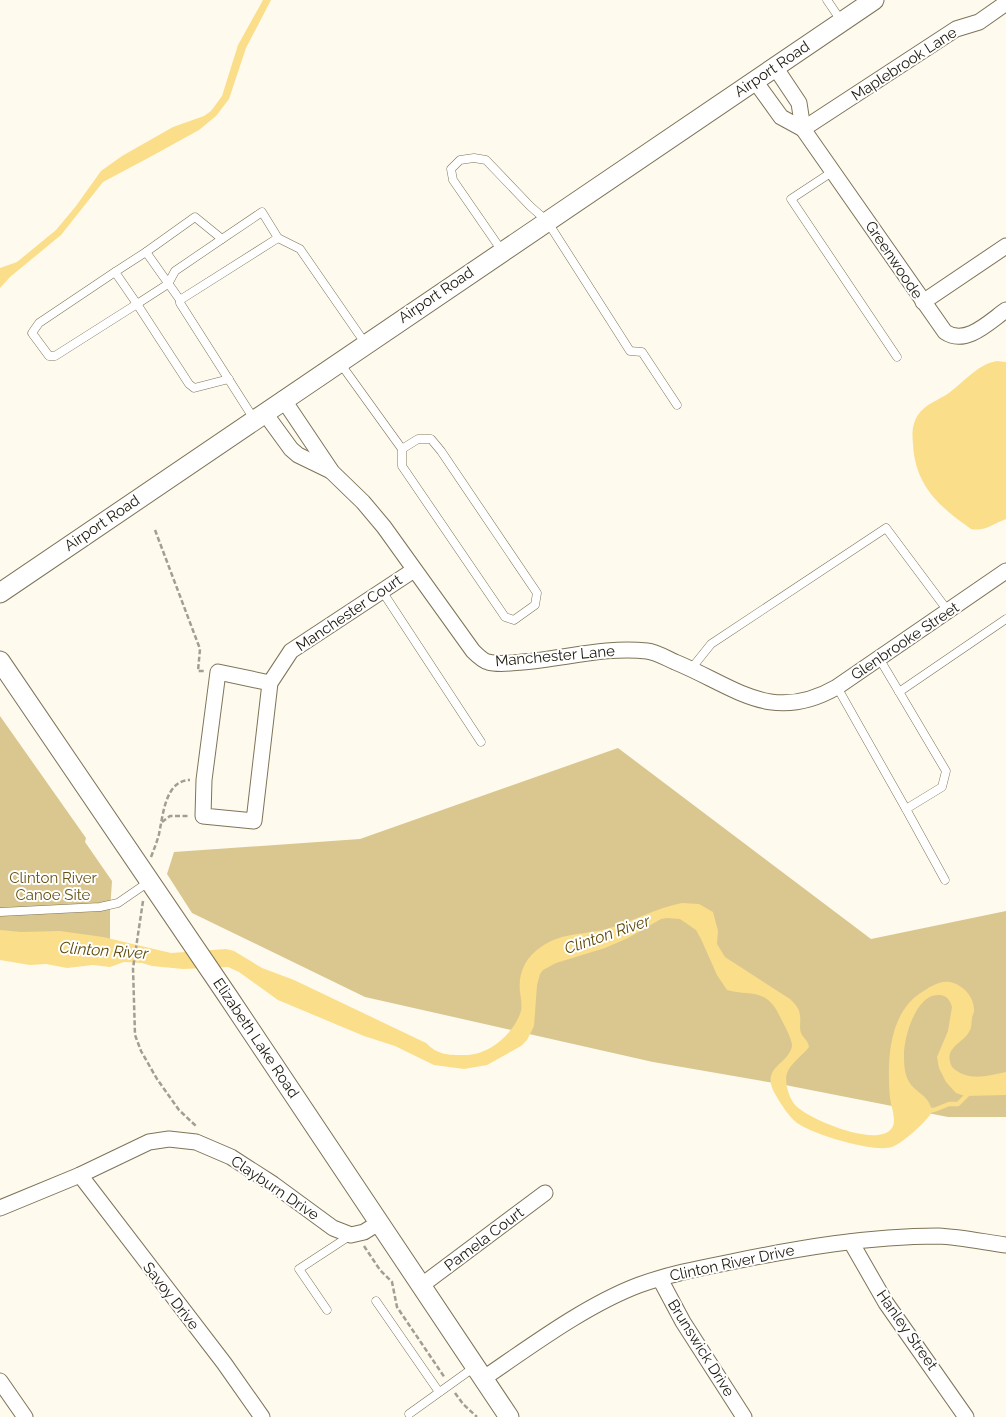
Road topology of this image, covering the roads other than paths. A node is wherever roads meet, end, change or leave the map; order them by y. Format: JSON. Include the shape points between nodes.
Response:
{"nodes":[{"id":1,"x":827,"y":0,"type":"edge"},
{"id":2,"x":874,"y":0,"type":"edge"},
{"id":3,"x":1006,"y":3,"type":"edge"},
{"id":4,"x":842,"y":22,"type":"junction"},
{"id":5,"x":775,"y":67,"type":"junction"},
{"id":6,"x":755,"y":80,"type":"junction"},
{"id":7,"x":803,"y":129,"type":"junction"},
{"id":8,"x":832,"y":172,"type":"junction"},
{"id":9,"x":547,"y":221,"type":"junction"},
{"id":10,"x":278,"y":238,"type":"junction"},
{"id":11,"x":222,"y":239,"type":"junction"},
{"id":12,"x":1006,"y":246,"type":"edge"},
{"id":13,"x":502,"y":251,"type":"junction"},
{"id":14,"x":146,"y":252,"type":"junction"},
{"id":15,"x":115,"y":272,"type":"junction"},
{"id":16,"x":168,"y":284,"type":"junction"},
{"id":17,"x":180,"y":300,"type":"junction"},
{"id":18,"x":923,"y":302,"type":"junction"},
{"id":19,"x":137,"y":304,"type":"junction"},
{"id":20,"x":1006,"y":310,"type":"edge"},
{"id":21,"x":365,"y":344,"type":"junction"},
{"id":22,"x":897,"y":356,"type":"dead end"},
{"id":23,"x":339,"y":362,"type":"junction"},
{"id":24,"x":229,"y":379,"type":"junction"},
{"id":25,"x":283,"y":400,"type":"junction"},
{"id":26,"x":677,"y":406,"type":"dead end"},
{"id":27,"x":259,"y":416,"type":"junction"},
{"id":28,"x":402,"y":448,"type":"junction"},
{"id":29,"x":332,"y":472,"type":"junction"},
{"id":30,"x":414,"y":570,"type":"junction"},
{"id":31,"x":1006,"y":571,"type":"edge"},
{"id":32,"x":382,"y":591,"type":"junction"},
{"id":33,"x":0,"y":593,"type":"edge"},
{"id":34,"x":948,"y":611,"type":"junction"},
{"id":35,"x":1006,"y":619,"type":"edge"},
{"id":36,"x":879,"y":658,"type":"junction"},
{"id":37,"x":0,"y":661,"type":"edge"},
{"id":38,"x":692,"y":669,"type":"junction"},
{"id":39,"x":270,"y":683,"type":"junction"},
{"id":40,"x":837,"y":687,"type":"junction"},
{"id":41,"x":899,"y":692,"type":"junction"},
{"id":42,"x":800,"y":703,"type":"joint"},
{"id":43,"x":481,"y":742,"type":"dead end"},
{"id":44,"x":906,"y":809,"type":"junction"},
{"id":45,"x":945,"y":880,"type":"dead end"},
{"id":46,"x":150,"y":881,"type":"junction"},
{"id":47,"x":0,"y":912,"type":"edge"},
{"id":48,"x":80,"y":1175,"type":"junction"},
{"id":49,"x":545,"y":1193,"type":"dead end"},
{"id":50,"x":0,"y":1208,"type":"edge"},
{"id":51,"x":380,"y":1222,"type":"junction"},
{"id":52,"x":354,"y":1235,"type":"junction"},
{"id":53,"x":851,"y":1242,"type":"junction"},
{"id":54,"x":1006,"y":1245,"type":"edge"},
{"id":55,"x":660,"y":1279,"type":"junction"},
{"id":56,"x":422,"y":1285,"type":"junction"},
{"id":57,"x":376,"y":1301,"type":"dead end"},
{"id":58,"x":328,"y":1310,"type":"dead end"},
{"id":59,"x":480,"y":1372,"type":"junction"},
{"id":60,"x":0,"y":1381,"type":"edge"},
{"id":61,"x":439,"y":1392,"type":"junction"},
{"id":62,"x":409,"y":1414,"type":"dead end"},
{"id":63,"x":25,"y":1417,"type":"edge"},
{"id":64,"x":262,"y":1417,"type":"edge"},
{"id":65,"x":509,"y":1417,"type":"edge"},
{"id":66,"x":744,"y":1417,"type":"edge"},
{"id":67,"x":966,"y":1417,"type":"edge"}],
"edges":[{"from":1,"to":4,"type":"lane"},
{"from":2,"to":4,"type":"street","name":"Airport Road"},
{"from":3,"to":7,"type":"street","name":"Maplebrook Lane","via":[[979,22],[956,29]]},
{"from":4,"to":5,"type":"street","name":"Airport Road"},
{"from":5,"to":6,"type":"street","name":"Airport Road"},
{"from":5,"to":7,"type":"street","name":"Greenwoode","via":[[799,103]]},
{"from":6,"to":7,"type":"street","name":"Greenwoode","via":[[781,117]]},
{"from":6,"to":9,"type":"street","name":"Airport Road"},
{"from":7,"to":8,"type":"street","name":"Greenwoode"},
{"from":8,"to":18,"type":"street","name":"Greenwoode"},
{"from":8,"to":22,"type":"lane","via":[[791,199]]},
{"from":9,"to":13,"type":"street","name":"Airport Road"},
{"from":9,"to":13,"type":"lane","via":[[486,160],[460,160],[451,169],[453,180]]},
{"from":9,"to":26,"type":"lane","via":[[630,351],[642,352]]},
{"from":10,"to":11,"type":"lane","via":[[262,212]]},
{"from":10,"to":17,"type":"lane"},
{"from":10,"to":21,"type":"lane","via":[[300,249]]},
{"from":11,"to":14,"type":"lane","via":[[195,217]]},
{"from":11,"to":16,"type":"lane","via":[[175,271]]},
{"from":12,"to":18,"type":"street"},
{"from":13,"to":21,"type":"street","name":"Airport Road"},
{"from":14,"to":15,"type":"lane"},
{"from":14,"to":16,"type":"lane"},
{"from":15,"to":19,"type":"lane"},
{"from":15,"to":19,"type":"lane","via":[[39,323],[32,333],[49,356],[55,356]]},
{"from":16,"to":17,"type":"lane"},
{"from":16,"to":19,"type":"lane"},
{"from":17,"to":24,"type":"lane"},
{"from":18,"to":20,"type":"street","name":"Greenwoode","via":[[944,332],[952,337],[963,337]]},
{"from":19,"to":24,"type":"lane","via":[[189,384],[194,388]]},
{"from":21,"to":23,"type":"street","name":"Airport Road"},
{"from":23,"to":25,"type":"street","name":"Airport Road"},
{"from":23,"to":28,"type":"lane"},
{"from":24,"to":27,"type":"lane"},
{"from":25,"to":27,"type":"street","name":"Airport Road"},
{"from":25,"to":29,"type":"street","name":"Manchester Lane"},
{"from":27,"to":29,"type":"street","name":"Manchester Lane","via":[[291,450]]},
{"from":27,"to":33,"type":"street","name":"Airport Road"},
{"from":28,"to":28,"type":"lane","via":[[402,466],[505,617],[514,620],[535,605],[537,593],[431,439],[418,439]]},
{"from":29,"to":30,"type":"street","name":"Manchester Lane","via":[[384,526]]},
{"from":30,"to":32,"type":"street","name":"Manchester Court"},
{"from":30,"to":38,"type":"street","name":"Manchester Lane","via":[[473,651],[487,662],[511,663],[600,652],[648,651]]},
{"from":31,"to":34,"type":"street","name":"Glenbrooke Street"},
{"from":32,"to":39,"type":"street","name":"Manchester Court","via":[[291,651]]},
{"from":32,"to":43,"type":"lane"},
{"from":34,"to":36,"type":"street","name":"Glenbrooke Street"},
{"from":34,"to":38,"type":"lane","via":[[886,528],[710,644]]},
{"from":35,"to":41,"type":"lane"},
{"from":36,"to":40,"type":"street","name":"Glenbrooke Street"},
{"from":36,"to":41,"type":"lane"},
{"from":37,"to":46,"type":"street","name":"Elizabeth Lake Road"},
{"from":38,"to":42,"type":"street","name":"Manchester Lane","via":[[749,697]]},
{"from":39,"to":39,"type":"street","name":"Manchester Court","via":[[254,821],[203,816],[204,780],[218,672]]},
{"from":40,"to":42,"type":"street","name":"Glenbrooke Street"},
{"from":40,"to":44,"type":"lane"},
{"from":41,"to":44,"type":"lane","via":[[946,771],[942,787]]},
{"from":44,"to":45,"type":"lane"},
{"from":46,"to":47,"type":"lane","via":[[118,903],[100,907]]},
{"from":46,"to":51,"type":"street","name":"Elizabeth Lake Road"},
{"from":48,"to":50,"type":"street","name":"Clayburn Drive"},
{"from":48,"to":52,"type":"street","name":"Clayburn Drive","via":[[149,1142],[169,1139],[196,1142],[231,1157],[333,1228]]},
{"from":48,"to":64,"type":"street","name":"Savoy Drive"},
{"from":49,"to":56,"type":"street","name":"Pamela Court"},
{"from":51,"to":52,"type":"street"},
{"from":51,"to":56,"type":"street","name":"Elizabeth Lake Road"},
{"from":52,"to":58,"type":"lane","via":[[299,1269]]},
{"from":53,"to":54,"type":"street","name":"Clinton River Drive","via":[[940,1236]]},
{"from":53,"to":55,"type":"street","name":"Clinton River Drive","via":[[761,1256]]},
{"from":53,"to":67,"type":"street","name":"Hanley Street","via":[[886,1302]]},
{"from":55,"to":59,"type":"street","name":"Clinton River Drive","via":[[640,1284],[608,1300]]},
{"from":55,"to":66,"type":"street","name":"Brunswick Drive","via":[[688,1331]]},
{"from":56,"to":59,"type":"street","name":"Elizabeth Lake Road"},
{"from":57,"to":61,"type":"lane"},
{"from":59,"to":61,"type":"lane"},
{"from":59,"to":65,"type":"street","name":"Elizabeth Lake Road"},
{"from":60,"to":63,"type":"street"},
{"from":61,"to":62,"type":"lane"}]}
